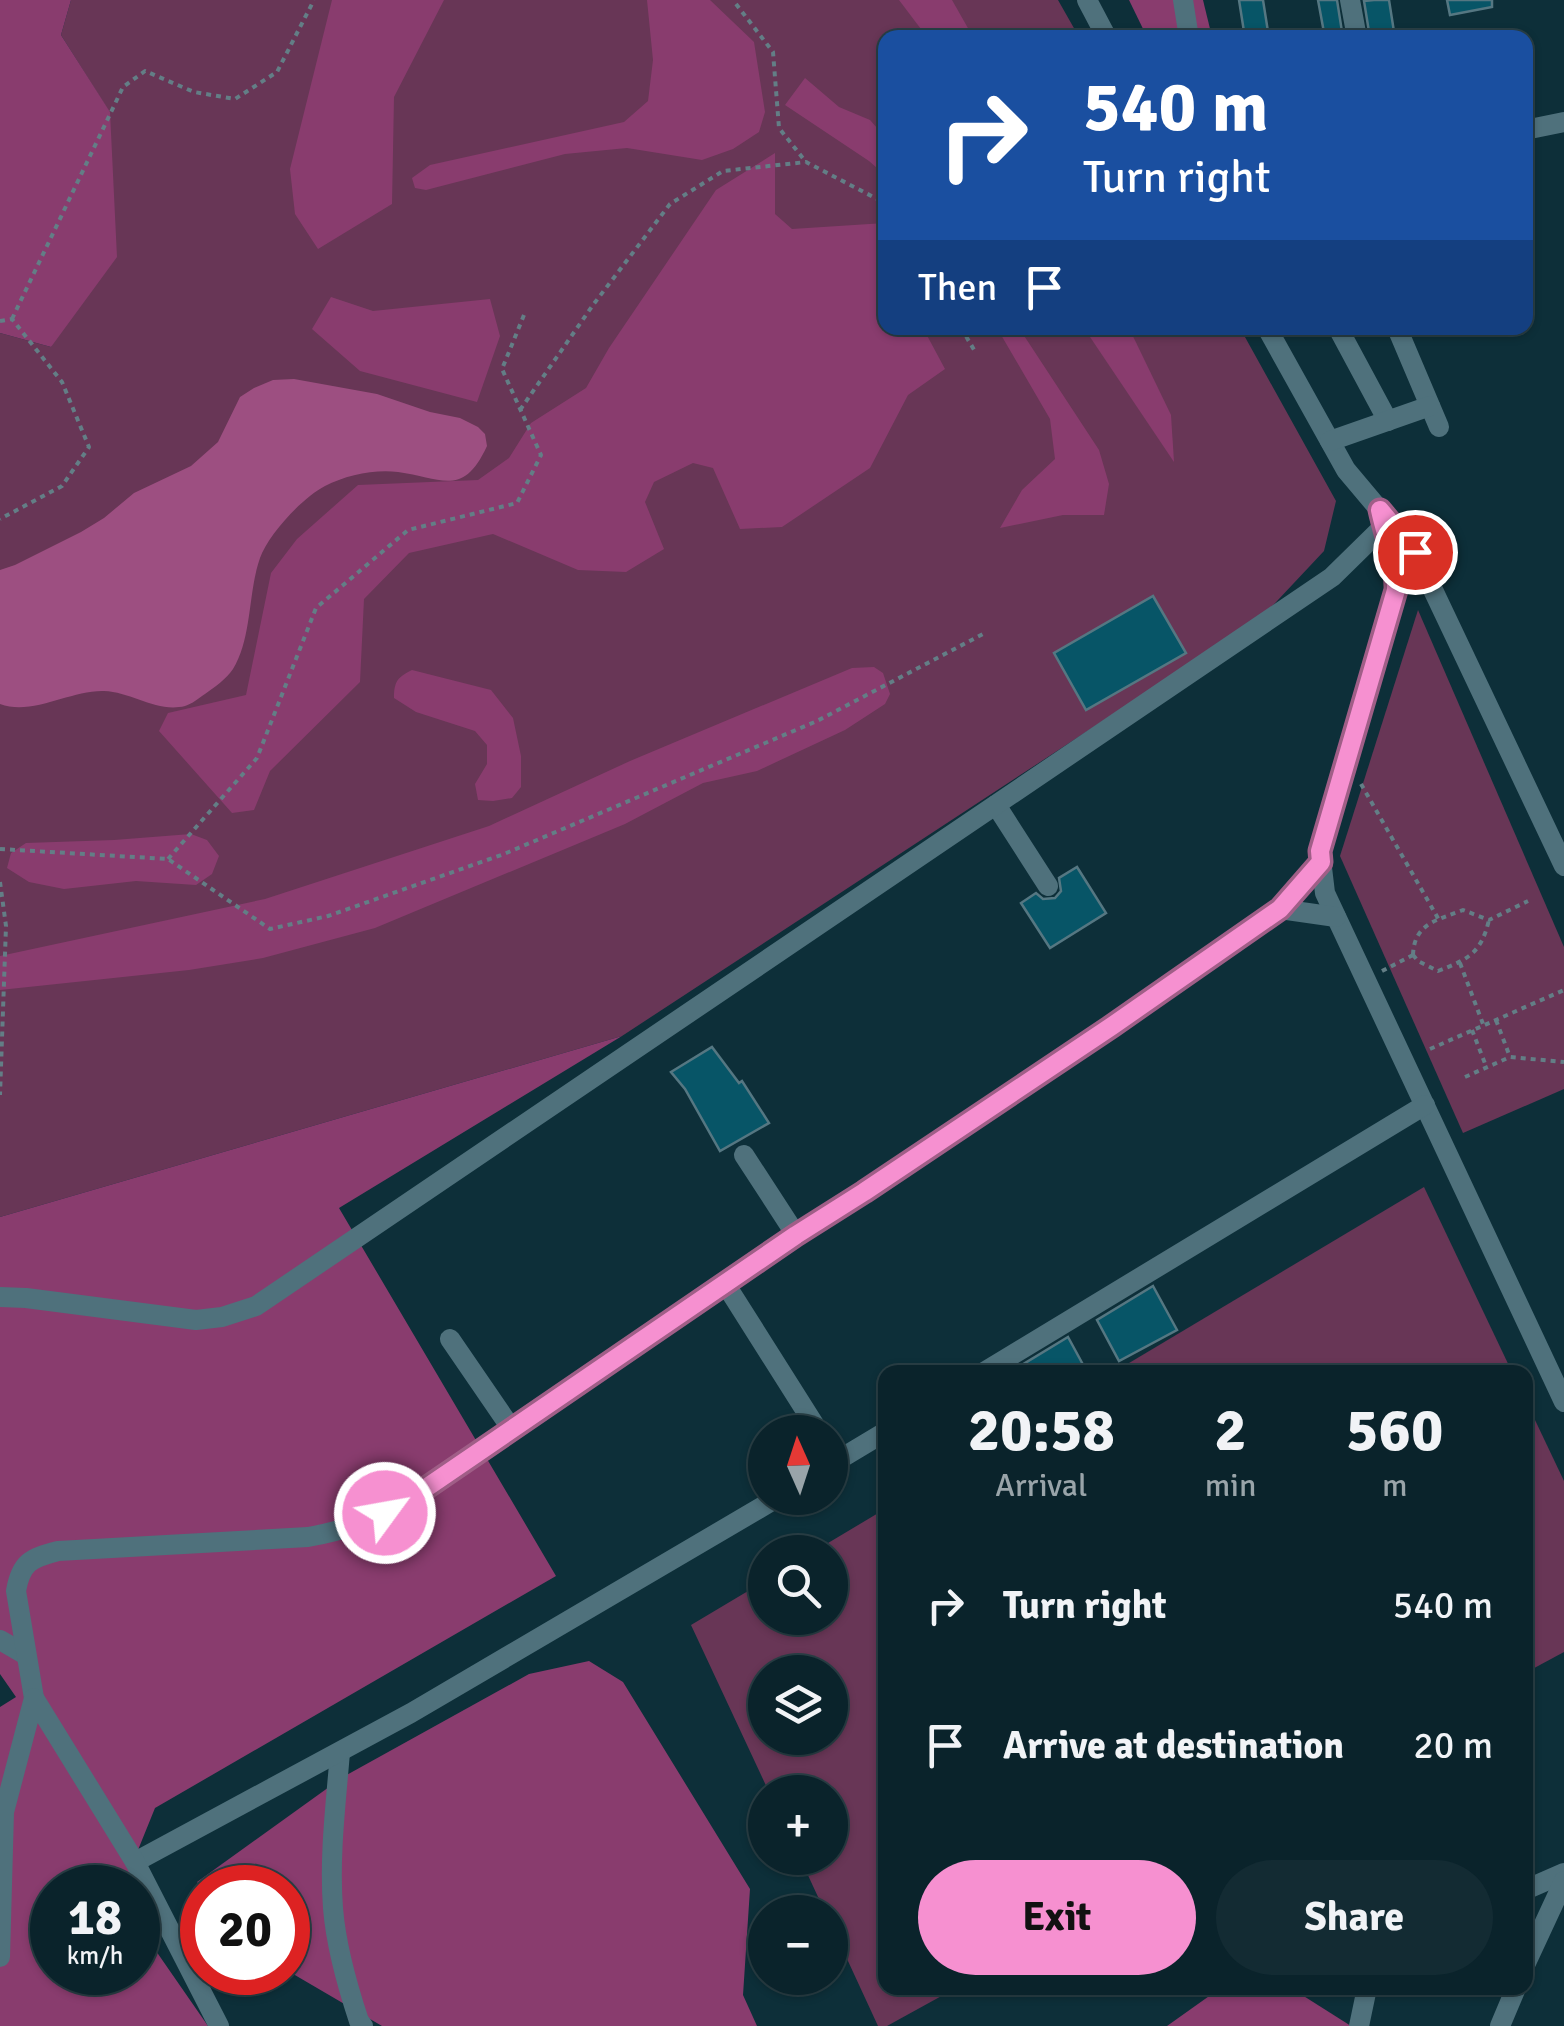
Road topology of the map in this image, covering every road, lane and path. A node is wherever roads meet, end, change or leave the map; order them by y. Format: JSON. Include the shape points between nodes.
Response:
{"nodes":[{"id":1,"x":314,"y":0,"type":"edge"},
{"id":2,"x":1087,"y":0,"type":"edge"},
{"id":3,"x":1182,"y":0,"type":"edge"},
{"id":4,"x":1350,"y":0,"type":"edge"},
{"id":5,"x":736,"y":4,"type":"dead end"},
{"id":6,"x":1103,"y":30,"type":"edge"},
{"id":7,"x":1188,"y":30,"type":"edge"},
{"id":8,"x":1356,"y":30,"type":"edge"},
{"id":9,"x":1564,"y":122,"type":"edge"},
{"id":10,"x":1533,"y":128,"type":"edge"},
{"id":11,"x":806,"y":162,"type":"junction"},
{"id":12,"x":878,"y":199,"type":"edge"},
{"id":13,"x":524,"y":315,"type":"dead end"},
{"id":14,"x":12,"y":319,"type":"junction"},
{"id":15,"x":0,"y":321,"type":"edge"},
{"id":16,"x":965,"y":335,"type":"edge"},
{"id":17,"x":1271,"y":335,"type":"edge"},
{"id":18,"x":1342,"y":335,"type":"edge"},
{"id":19,"x":1399,"y":335,"type":"edge"},
{"id":20,"x":976,"y":353,"type":"dead end"},
{"id":21,"x":1430,"y":406,"type":"junction"},
{"id":22,"x":520,"y":410,"type":"junction"},
{"id":23,"x":1388,"y":421,"type":"junction"},
{"id":24,"x":1440,"y":427,"type":"dead end"},
{"id":25,"x":1330,"y":441,"type":"junction"},
{"id":26,"x":0,"y":518,"type":"edge"},
{"id":27,"x":1382,"y":518,"type":"junction"},
{"id":28,"x":983,"y":634,"type":"dead end"},
{"id":29,"x":1346,"y":758,"type":"junction"},
{"id":30,"x":996,"y":805,"type":"junction"},
{"id":31,"x":0,"y":849,"type":"edge"},
{"id":32,"x":168,"y":859,"type":"junction"},
{"id":33,"x":1321,"y":862,"type":"junction"},
{"id":34,"x":1564,"y":866,"type":"edge"},
{"id":35,"x":0,"y":882,"type":"edge"},
{"id":36,"x":1048,"y":886,"type":"dead end"},
{"id":37,"x":1528,"y":901,"type":"dead end"},
{"id":38,"x":1280,"y":909,"type":"junction"},
{"id":39,"x":1336,"y":917,"type":"junction"},
{"id":40,"x":1439,"y":920,"type":"junction"},
{"id":41,"x":1489,"y":920,"type":"junction"},
{"id":42,"x":1413,"y":954,"type":"junction"},
{"id":43,"x":1460,"y":963,"type":"junction"},
{"id":44,"x":1365,"y":979,"type":"junction"},
{"id":45,"x":1564,"y":990,"type":"edge"},
{"id":46,"x":1496,"y":1020,"type":"junction"},
{"id":47,"x":1484,"y":1025,"type":"junction"},
{"id":48,"x":1472,"y":1030,"type":"junction"},
{"id":49,"x":1430,"y":1049,"type":"dead end"},
{"id":50,"x":1510,"y":1057,"type":"junction"},
{"id":51,"x":1564,"y":1062,"type":"edge"},
{"id":52,"x":1486,"y":1066,"type":"junction"},
{"id":53,"x":1465,"y":1078,"type":"dead end"},
{"id":54,"x":0,"y":1095,"type":"edge"},
{"id":55,"x":1425,"y":1105,"type":"junction"},
{"id":56,"x":744,"y":1155,"type":"dead end"},
{"id":57,"x":796,"y":1235,"type":"junction"},
{"id":58,"x":726,"y":1284,"type":"junction"},
{"id":59,"x":0,"y":1297,"type":"edge"},
{"id":60,"x":450,"y":1339,"type":"dead end"},
{"id":61,"x":996,"y":1365,"type":"edge"},
{"id":62,"x":1564,"y":1402,"type":"edge"},
{"id":63,"x":807,"y":1415,"type":"edge"},
{"id":64,"x":511,"y":1428,"type":"junction"},
{"id":65,"x":878,"y":1436,"type":"edge"},
{"id":66,"x":848,"y":1451,"type":"edge"},
{"id":67,"x":748,"y":1515,"type":"edge"},
{"id":68,"x":0,"y":1640,"type":"edge"},
{"id":69,"x":26,"y":1654,"type":"junction"},
{"id":70,"x":34,"y":1698,"type":"junction"},
{"id":71,"x":340,"y":1752,"type":"junction"},
{"id":72,"x":135,"y":1862,"type":"junction"},
{"id":73,"x":1564,"y":1873,"type":"edge"},
{"id":74,"x":1564,"y":1881,"type":"edge"},
{"id":75,"x":1533,"y":1887,"type":"edge"},
{"id":76,"x":1533,"y":1947,"type":"edge"},
{"id":77,"x":0,"y":1957,"type":"edge"},
{"id":78,"x":1366,"y":1995,"type":"edge"},
{"id":79,"x":1513,"y":1995,"type":"edge"},
{"id":80,"x":219,"y":2026,"type":"edge"},
{"id":81,"x":363,"y":2026,"type":"edge"},
{"id":82,"x":1359,"y":2026,"type":"edge"},
{"id":83,"x":1500,"y":2026,"type":"edge"}],
"edges":[{"from":1,"to":14,"type":"path","via":[[278,72],[235,99],[194,92],[145,71],[123,87]]},
{"from":2,"to":6,"type":"lane"},
{"from":3,"to":7,"type":"lane"},
{"from":4,"to":8,"type":"lane"},
{"from":5,"to":11,"type":"path","via":[[772,52],[779,128]]},
{"from":9,"to":10,"type":"lane"},
{"from":11,"to":12,"type":"path"},
{"from":11,"to":22,"type":"path","via":[[723,171],[670,204]]},
{"from":13,"to":22,"type":"path","via":[[502,369]]},
{"from":14,"to":15,"type":"path"},
{"from":14,"to":26,"type":"path","via":[[62,382],[89,448],[62,486]]},
{"from":16,"to":20,"type":"path"},
{"from":17,"to":25,"type":"lane"},
{"from":18,"to":23,"type":"lane"},
{"from":19,"to":21,"type":"lane"},
{"from":21,"to":23,"type":"lane"},
{"from":21,"to":24,"type":"lane"},
{"from":22,"to":32,"type":"path","via":[[541,455],[517,503],[408,530],[316,608],[257,758]]},
{"from":23,"to":25,"type":"lane"},
{"from":25,"to":27,"type":"lane"},
{"from":27,"to":29,"type":"lane","via":[[1396,590]]},
{"from":27,"to":30,"type":"lane","via":[[1332,577]]},
{"from":27,"to":34,"type":"lane","via":[[1415,552]]},
{"from":28,"to":32,"type":"path","via":[[817,721],[504,854],[328,916],[270,929]]},
{"from":29,"to":33,"type":"lane"},
{"from":29,"to":40,"type":"path"},
{"from":30,"to":36,"type":"lane"},
{"from":30,"to":59,"type":"lane","via":[[256,1306],[196,1320]]},
{"from":31,"to":32,"type":"path"},
{"from":33,"to":38,"type":"lane"},
{"from":33,"to":39,"type":"lane"},
{"from":35,"to":54,"type":"path","via":[[6,926]]},
{"from":37,"to":41,"type":"path"},
{"from":38,"to":39,"type":"lane"},
{"from":38,"to":57,"type":"lane"},
{"from":39,"to":44,"type":"lane"},
{"from":40,"to":41,"type":"path","via":[[1463,910]]},
{"from":40,"to":42,"type":"path","via":[[1421,929]]},
{"from":41,"to":43,"type":"path","via":[[1480,946]]},
{"from":42,"to":43,"type":"path","via":[[1438,971]]},
{"from":42,"to":44,"type":"path"},
{"from":43,"to":47,"type":"path"},
{"from":44,"to":55,"type":"lane"},
{"from":45,"to":46,"type":"path"},
{"from":46,"to":47,"type":"path"},
{"from":46,"to":50,"type":"path"},
{"from":47,"to":48,"type":"path"},
{"from":48,"to":49,"type":"path"},
{"from":48,"to":52,"type":"path"},
{"from":50,"to":51,"type":"path"},
{"from":50,"to":52,"type":"path"},
{"from":52,"to":53,"type":"path"},
{"from":55,"to":61,"type":"lane"},
{"from":55,"to":62,"type":"lane"},
{"from":56,"to":57,"type":"lane"},
{"from":57,"to":58,"type":"lane"},
{"from":58,"to":63,"type":"lane"},
{"from":58,"to":64,"type":"lane"},
{"from":60,"to":64,"type":"lane"},
{"from":64,"to":69,"type":"lane","via":[[404,1503],[346,1530],[40,1556],[18,1576]]},
{"from":65,"to":66,"type":"lane"},
{"from":67,"to":71,"type":"lane"},
{"from":68,"to":69,"type":"lane"},
{"from":69,"to":70,"type":"lane"},
{"from":70,"to":72,"type":"lane"},
{"from":70,"to":77,"type":"lane","via":[[4,1812]]},
{"from":71,"to":72,"type":"lane"},
{"from":71,"to":81,"type":"lane","via":[[333,1909]]},
{"from":72,"to":80,"type":"lane"},
{"from":73,"to":75,"type":"lane"},
{"from":74,"to":76,"type":"lane"},
{"from":78,"to":82,"type":"lane"},
{"from":79,"to":83,"type":"lane"}]}
